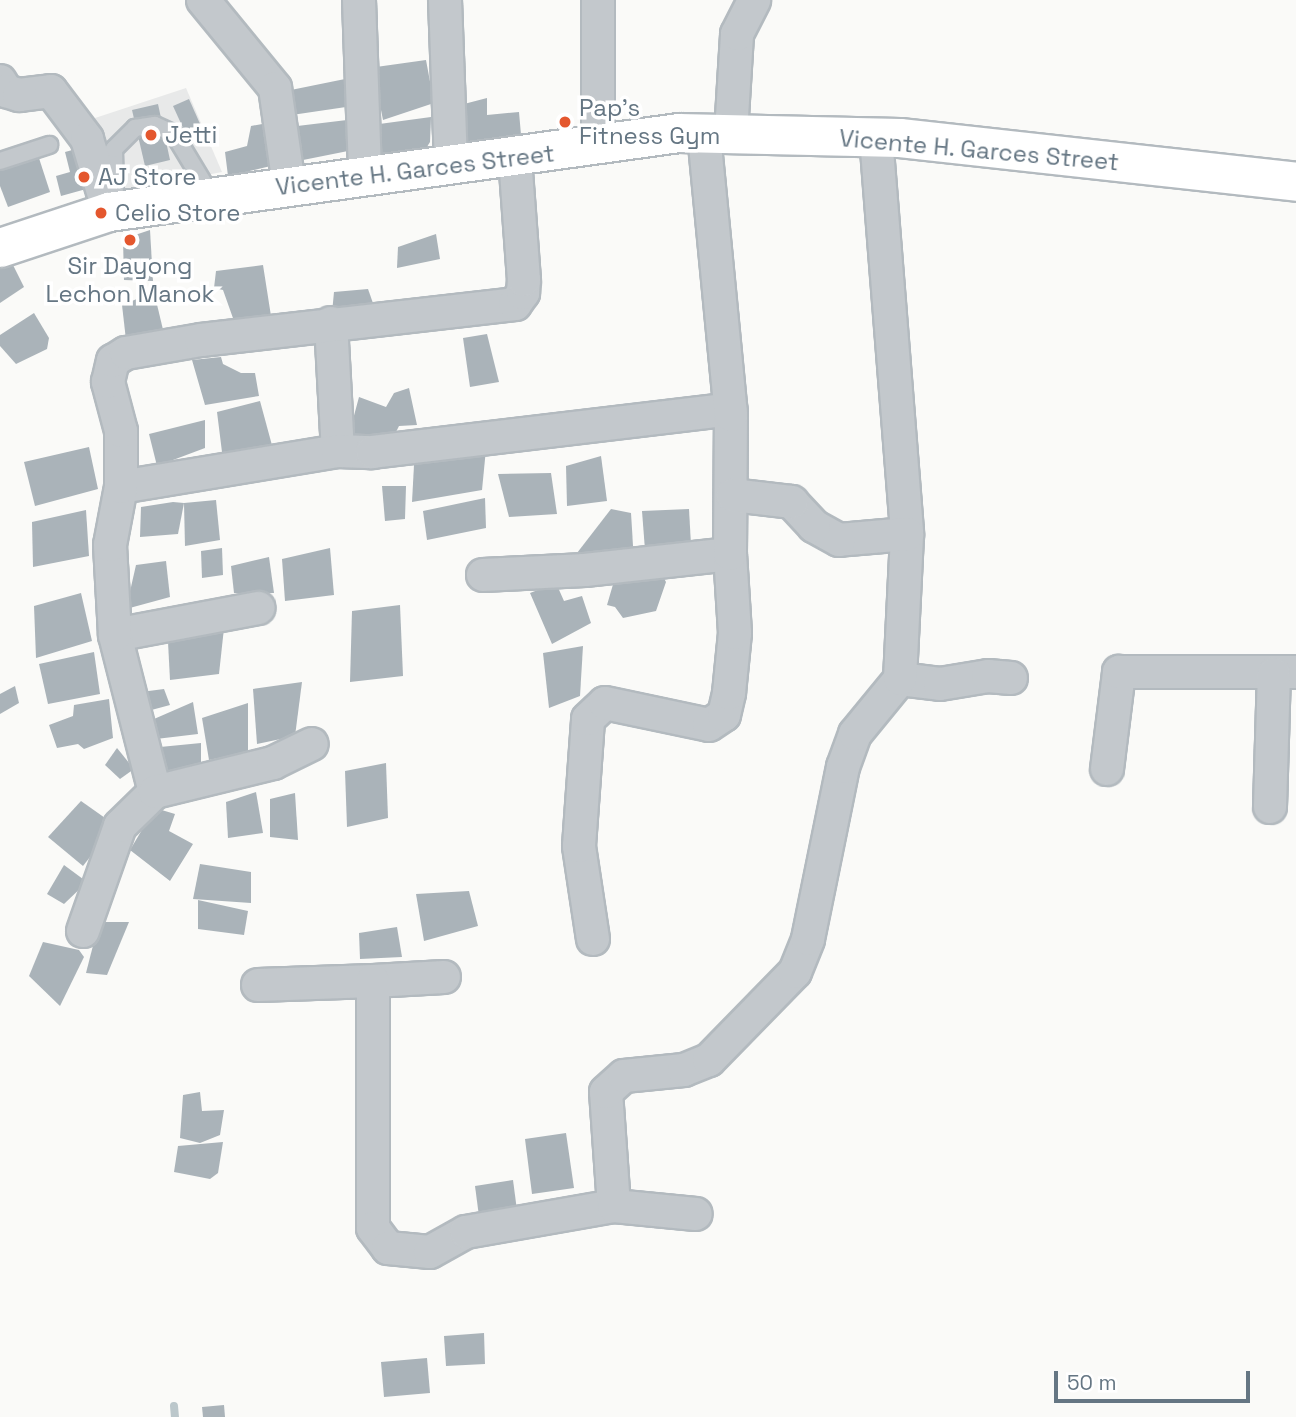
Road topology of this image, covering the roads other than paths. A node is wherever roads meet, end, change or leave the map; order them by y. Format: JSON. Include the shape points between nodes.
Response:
{"nodes":[{"id":1,"x":202,"y":0,"type":"edge"},
{"id":2,"x":359,"y":0,"type":"edge"},
{"id":3,"x":445,"y":0,"type":"edge"},
{"id":4,"x":598,"y":0,"type":"edge"},
{"id":5,"x":754,"y":0,"type":"edge"},
{"id":6,"x":0,"y":81,"type":"edge"},
{"id":7,"x":718,"y":133,"type":"junction"},
{"id":8,"x":876,"y":137,"type":"junction"},
{"id":9,"x":49,"y":145,"type":"dead end"},
{"id":10,"x":598,"y":146,"type":"junction"},
{"id":11,"x":515,"y":158,"type":"junction"},
{"id":12,"x":0,"y":161,"type":"edge"},
{"id":13,"x":451,"y":167,"type":"junction"},
{"id":14,"x":365,"y":176,"type":"junction"},
{"id":15,"x":1296,"y":182,"type":"edge"},
{"id":16,"x":289,"y":185,"type":"junction"},
{"id":17,"x":212,"y":197,"type":"junction"},
{"id":18,"x":112,"y":212,"type":"junction"},
{"id":19,"x":0,"y":248,"type":"edge"},
{"id":20,"x":331,"y":323,"type":"junction"},
{"id":21,"x":730,"y":409,"type":"junction"},
{"id":22,"x":338,"y":451,"type":"junction"},
{"id":23,"x":121,"y":487,"type":"junction"},
{"id":24,"x":732,"y":495,"type":"junction"},
{"id":25,"x":907,"y":534,"type":"junction"},
{"id":26,"x":730,"y":554,"type":"junction"},
{"id":27,"x":483,"y":575,"type":"dead end"},
{"id":28,"x":258,"y":608,"type":"dead end"},
{"id":29,"x":115,"y":635,"type":"junction"},
{"id":30,"x":1285,"y":673,"type":"edge"},
{"id":31,"x":1011,"y":678,"type":"dead end"},
{"id":32,"x":900,"y":679,"type":"junction"},
{"id":33,"x":312,"y":744,"type":"dead end"},
{"id":34,"x":1107,"y":769,"type":"dead end"},
{"id":35,"x":155,"y":792,"type":"junction"},
{"id":36,"x":1269,"y":807,"type":"dead end"},
{"id":37,"x":83,"y":931,"type":"dead end"},
{"id":38,"x":593,"y":939,"type":"dead end"},
{"id":39,"x":444,"y":977,"type":"dead end"},
{"id":40,"x":373,"y":981,"type":"junction"},
{"id":41,"x":258,"y":985,"type":"dead end"},
{"id":42,"x":614,"y":1206,"type":"junction"},
{"id":43,"x":696,"y":1214,"type":"dead end"}],
"edges":[{"from":1,"to":16,"type":"street","via":[[275,88]]},
{"from":2,"to":14,"type":"street"},
{"from":3,"to":13,"type":"street"},
{"from":4,"to":10,"type":"street"},
{"from":5,"to":7,"type":"street","via":[[737,34]]},
{"from":6,"to":18,"type":"street","via":[[6,91],[19,95],[51,91],[87,139]]},
{"from":7,"to":8,"type":"street","name":"Vicente H. Garces Street"},
{"from":7,"to":10,"type":"street","name":"Vicente H. Garces Street"},
{"from":7,"to":21,"type":"street"},
{"from":8,"to":15,"type":"street","name":"Vicente H. Garces Street"},
{"from":8,"to":25,"type":"street"},
{"from":9,"to":12,"type":"lane"},
{"from":10,"to":11,"type":"street","name":"Vicente H. Garces Street"},
{"from":11,"to":13,"type":"street","name":"Vicente H. Garces Street"},
{"from":11,"to":20,"type":"street","via":[[524,280],[523,293],[515,304]]},
{"from":13,"to":14,"type":"street","name":"Vicente H. Garces Street"},
{"from":14,"to":16,"type":"street","name":"Vicente H. Garces Street"},
{"from":16,"to":17,"type":"street","name":"Vicente H. Garces Street"},
{"from":17,"to":18,"type":"street","name":"Vicente H. Garces Street"},
{"from":17,"to":18,"type":"lane","via":[[174,134],[144,125],[126,133],[114,149]]},
{"from":18,"to":19,"type":"street","name":"Vicente H. Garces Street"},
{"from":20,"to":22,"type":"street"},
{"from":20,"to":23,"type":"street","via":[[126,353],[113,361],[108,382],[121,431]]},
{"from":21,"to":22,"type":"street","via":[[372,452]]},
{"from":21,"to":24,"type":"street"},
{"from":22,"to":23,"type":"street"},
{"from":23,"to":29,"type":"street","via":[[110,545]]},
{"from":24,"to":25,"type":"street","via":[[792,502],[814,526],[839,540]]},
{"from":24,"to":26,"type":"street"},
{"from":25,"to":32,"type":"street"},
{"from":26,"to":27,"type":"street","via":[[585,570]]},
{"from":26,"to":38,"type":"street","via":[[736,633],[724,715],[709,724],[605,703],[588,719],[579,846]]},
{"from":28,"to":29,"type":"street"},
{"from":29,"to":35,"type":"street"},
{"from":30,"to":34,"type":"street","via":[[1119,673]]},
{"from":30,"to":36,"type":"street"},
{"from":31,"to":32,"type":"street","via":[[988,676],[940,684]]},
{"from":32,"to":42,"type":"street","via":[[855,734],[843,766],[808,939],[795,972],[709,1060],[684,1070],[624,1076],[606,1092]]},
{"from":33,"to":35,"type":"street","via":[[274,763]]},
{"from":35,"to":37,"type":"street","via":[[120,827]]},
{"from":39,"to":40,"type":"street"},
{"from":40,"to":41,"type":"street"},
{"from":40,"to":42,"type":"street","via":[[373,1228],[381,1241],[398,1252],[430,1252],[466,1231]]},
{"from":42,"to":43,"type":"street"}]}
